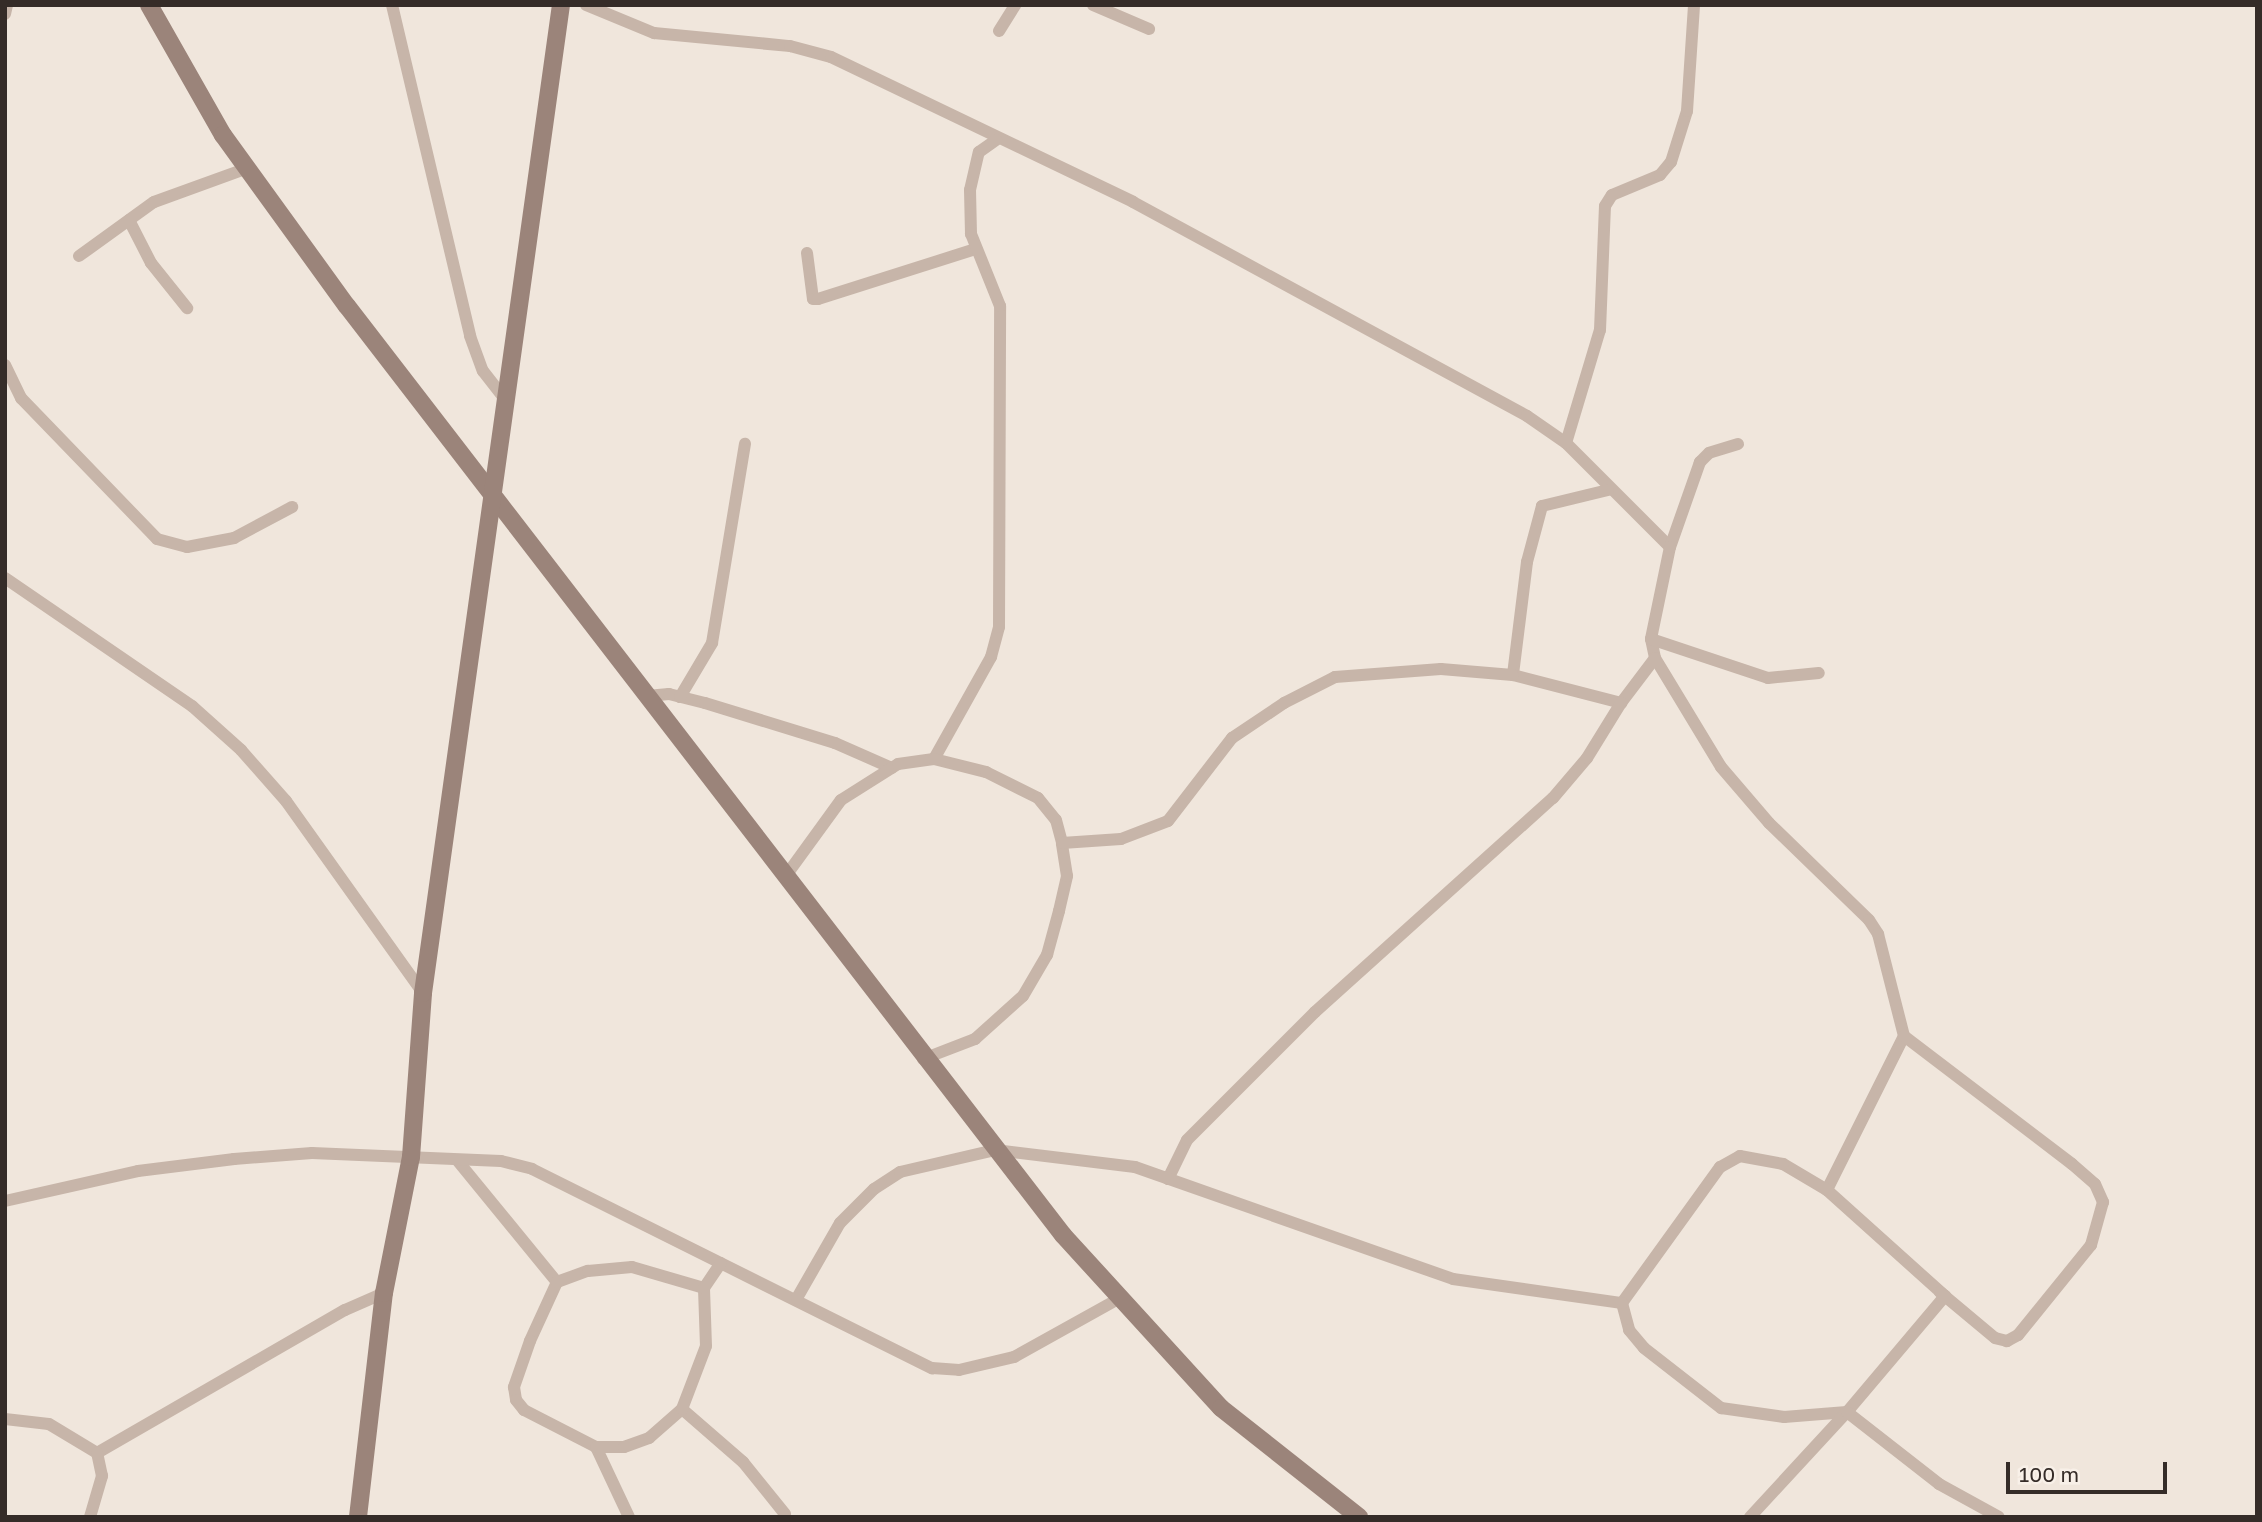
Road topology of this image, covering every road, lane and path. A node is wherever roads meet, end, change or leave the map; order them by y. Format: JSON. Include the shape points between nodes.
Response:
{"nodes":[{"id":1,"x":7,"y":5,"type":"edge"},
{"id":2,"x":149,"y":5,"type":"edge"},
{"id":3,"x":392,"y":5,"type":"edge"},
{"id":4,"x":561,"y":5,"type":"edge"},
{"id":5,"x":586,"y":5,"type":"edge"},
{"id":6,"x":1014,"y":5,"type":"edge"},
{"id":7,"x":1093,"y":5,"type":"edge"},
{"id":8,"x":1695,"y":5,"type":"edge"},
{"id":9,"x":5,"y":13,"type":"edge"},
{"id":10,"x":1149,"y":29,"type":"dead end"},
{"id":11,"x":999,"y":31,"type":"dead end"},
{"id":12,"x":996,"y":139,"type":"junction"},
{"id":13,"x":247,"y":168,"type":"junction"},
{"id":14,"x":129,"y":220,"type":"junction"},
{"id":15,"x":976,"y":249,"type":"junction"},
{"id":16,"x":807,"y":253,"type":"dead end"},
{"id":17,"x":79,"y":256,"type":"dead end"},
{"id":18,"x":187,"y":308,"type":"dead end"},
{"id":19,"x":5,"y":365,"type":"edge"},
{"id":20,"x":508,"y":403,"type":"junction"},
{"id":21,"x":1566,"y":443,"type":"junction"},
{"id":22,"x":746,"y":444,"type":"dead end"},
{"id":23,"x":1738,"y":444,"type":"dead end"},
{"id":24,"x":1608,"y":490,"type":"junction"},
{"id":25,"x":495,"y":496,"type":"junction"},
{"id":26,"x":292,"y":507,"type":"dead end"},
{"id":27,"x":1670,"y":547,"type":"junction"},
{"id":28,"x":5,"y":578,"type":"edge"},
{"id":29,"x":1651,"y":639,"type":"junction"},
{"id":30,"x":1654,"y":658,"type":"junction"},
{"id":31,"x":1819,"y":673,"type":"dead end"},
{"id":32,"x":1513,"y":675,"type":"junction"},
{"id":33,"x":647,"y":696,"type":"junction"},
{"id":34,"x":680,"y":697,"type":"junction"},
{"id":35,"x":1621,"y":703,"type":"junction"},
{"id":36,"x":934,"y":760,"type":"junction"},
{"id":37,"x":892,"y":768,"type":"junction"},
{"id":38,"x":1062,"y":842,"type":"junction"},
{"id":39,"x":785,"y":877,"type":"junction"},
{"id":40,"x":423,"y":993,"type":"junction"},
{"id":41,"x":1904,"y":1036,"type":"junction"},
{"id":42,"x":923,"y":1059,"type":"junction"},
{"id":43,"x":995,"y":1150,"type":"junction"},
{"id":44,"x":411,"y":1157,"type":"junction"},
{"id":45,"x":457,"y":1160,"type":"junction"},
{"id":46,"x":1168,"y":1179,"type":"junction"},
{"id":47,"x":1827,"y":1190,"type":"junction"},
{"id":48,"x":5,"y":1201,"type":"edge"},
{"id":49,"x":721,"y":1262,"type":"junction"},
{"id":50,"x":557,"y":1282,"type":"junction"},
{"id":51,"x":704,"y":1288,"type":"junction"},
{"id":52,"x":1939,"y":1292,"type":"junction"},
{"id":53,"x":384,"y":1293,"type":"junction"},
{"id":54,"x":797,"y":1298,"type":"junction"},
{"id":55,"x":1118,"y":1299,"type":"junction"},
{"id":56,"x":1622,"y":1303,"type":"junction"},
{"id":57,"x":682,"y":1409,"type":"junction"},
{"id":58,"x":1847,"y":1412,"type":"junction"},
{"id":59,"x":5,"y":1419,"type":"edge"},
{"id":60,"x":596,"y":1447,"type":"junction"},
{"id":61,"x":97,"y":1454,"type":"junction"},
{"id":62,"x":785,"y":1514,"type":"dead end"},
{"id":63,"x":90,"y":1517,"type":"edge"},
{"id":64,"x":358,"y":1517,"type":"edge"},
{"id":65,"x":629,"y":1517,"type":"edge"},
{"id":66,"x":1359,"y":1517,"type":"edge"},
{"id":67,"x":1750,"y":1517,"type":"edge"},
{"id":68,"x":1999,"y":1517,"type":"edge"}],
"edges":[{"from":1,"to":9,"type":"street"},
{"from":2,"to":13,"type":"street","via":[[180,67]]},
{"from":3,"to":20,"type":"street","via":[[470,336],[483,371]]},
{"from":4,"to":20,"type":"street"},
{"from":5,"to":12,"type":"street","via":[[654,33],[790,46],[831,57]]},
{"from":6,"to":11,"type":"street"},
{"from":7,"to":10,"type":"street"},
{"from":8,"to":21,"type":"street","via":[[1687,111],[1671,162],[1660,175],[1612,195],[1605,206],[1600,330]]},
{"from":12,"to":15,"type":"street","via":[[979,152],[970,190]]},
{"from":12,"to":21,"type":"street","via":[[1133,202],[1228,257],[1333,307]]},
{"from":13,"to":14,"type":"street","via":[[154,202]]},
{"from":13,"to":25,"type":"street"},
{"from":14,"to":17,"type":"street"},
{"from":14,"to":18,"type":"street","via":[[151,263]]},
{"from":15,"to":16,"type":"street","via":[[818,299],[813,299]]},
{"from":15,"to":36,"type":"street","via":[[1000,306],[999,627],[991,657]]},
{"from":19,"to":26,"type":"street","via":[[22,398],[157,539],[187,547],[234,538]]},
{"from":20,"to":25,"type":"street"},
{"from":21,"to":24,"type":"street"},
{"from":22,"to":34,"type":"street","via":[[712,643]]},
{"from":23,"to":27,"type":"street","via":[[1709,453],[1700,462]]},
{"from":24,"to":27,"type":"street"},
{"from":24,"to":32,"type":"street","via":[[1542,506],[1527,562]]},
{"from":25,"to":33,"type":"street"},
{"from":25,"to":40,"type":"street"},
{"from":27,"to":29,"type":"street"},
{"from":28,"to":40,"type":"street","via":[[192,706],[241,750],[286,801]]},
{"from":29,"to":30,"type":"street"},
{"from":29,"to":31,"type":"street","via":[[1768,678]]},
{"from":30,"to":35,"type":"street"},
{"from":30,"to":41,"type":"street","via":[[1721,766],[1769,823],[1874,927]]},
{"from":32,"to":35,"type":"street"},
{"from":32,"to":38,"type":"street","via":[[1441,669],[1335,677],[1284,703],[1232,738],[1168,821],[1121,839]]},
{"from":33,"to":34,"type":"street"},
{"from":33,"to":39,"type":"street"},
{"from":34,"to":37,"type":"street","via":[[835,743]]},
{"from":35,"to":46,"type":"street","via":[[1587,758],[1553,797],[1315,1012],[1187,1140]]},
{"from":36,"to":37,"type":"street"},
{"from":36,"to":38,"type":"street","via":[[986,772],[1038,798],[1056,820]]},
{"from":37,"to":39,"type":"street","via":[[841,800]]},
{"from":38,"to":42,"type":"street","via":[[1067,876],[1059,911],[1047,955],[1023,996],[975,1039]]},
{"from":39,"to":42,"type":"street"},
{"from":40,"to":44,"type":"street"},
{"from":41,"to":47,"type":"street"},
{"from":41,"to":52,"type":"street","via":[[2072,1164],[2095,1184],[2103,1202],[2091,1245],[2018,1335],[2007,1340],[1995,1338]]},
{"from":42,"to":43,"type":"street"},
{"from":43,"to":46,"type":"street","via":[[1135,1167]]},
{"from":43,"to":54,"type":"street","via":[[900,1172],[874,1189],[840,1223]]},
{"from":43,"to":55,"type":"street"},
{"from":44,"to":45,"type":"street"},
{"from":44,"to":48,"type":"street","via":[[312,1153],[234,1159],[138,1171]]},
{"from":44,"to":53,"type":"street"},
{"from":45,"to":49,"type":"street","via":[[501,1161],[532,1169]]},
{"from":45,"to":50,"type":"street"},
{"from":46,"to":56,"type":"street","via":[[1453,1279]]},
{"from":47,"to":52,"type":"street"},
{"from":47,"to":56,"type":"street","via":[[1783,1164],[1740,1156],[1720,1167]]},
{"from":49,"to":51,"type":"street"},
{"from":49,"to":54,"type":"street"},
{"from":50,"to":51,"type":"street","via":[[588,1271],[632,1268]]},
{"from":50,"to":60,"type":"street","via":[[514,1387],[516,1400],[524,1410]]},
{"from":51,"to":57,"type":"street","via":[[706,1346]]},
{"from":52,"to":58,"type":"street","via":[[1945,1296]]},
{"from":53,"to":61,"type":"street","via":[[345,1310]]},
{"from":53,"to":64,"type":"street"},
{"from":54,"to":55,"type":"street","via":[[894,1352],[932,1368],[959,1370],[1014,1357]]},
{"from":55,"to":66,"type":"street","via":[[1221,1408]]},
{"from":56,"to":58,"type":"street","via":[[1629,1330],[1644,1348],[1721,1408],[1784,1417]]},
{"from":57,"to":60,"type":"street","via":[[649,1437],[624,1447]]},
{"from":57,"to":62,"type":"street","via":[[743,1462]]},
{"from":58,"to":67,"type":"street"},
{"from":58,"to":68,"type":"street","via":[[1940,1484]]},
{"from":59,"to":61,"type":"street","via":[[49,1424]]},
{"from":60,"to":65,"type":"street"},
{"from":61,"to":63,"type":"street","via":[[102,1476]]}]}
